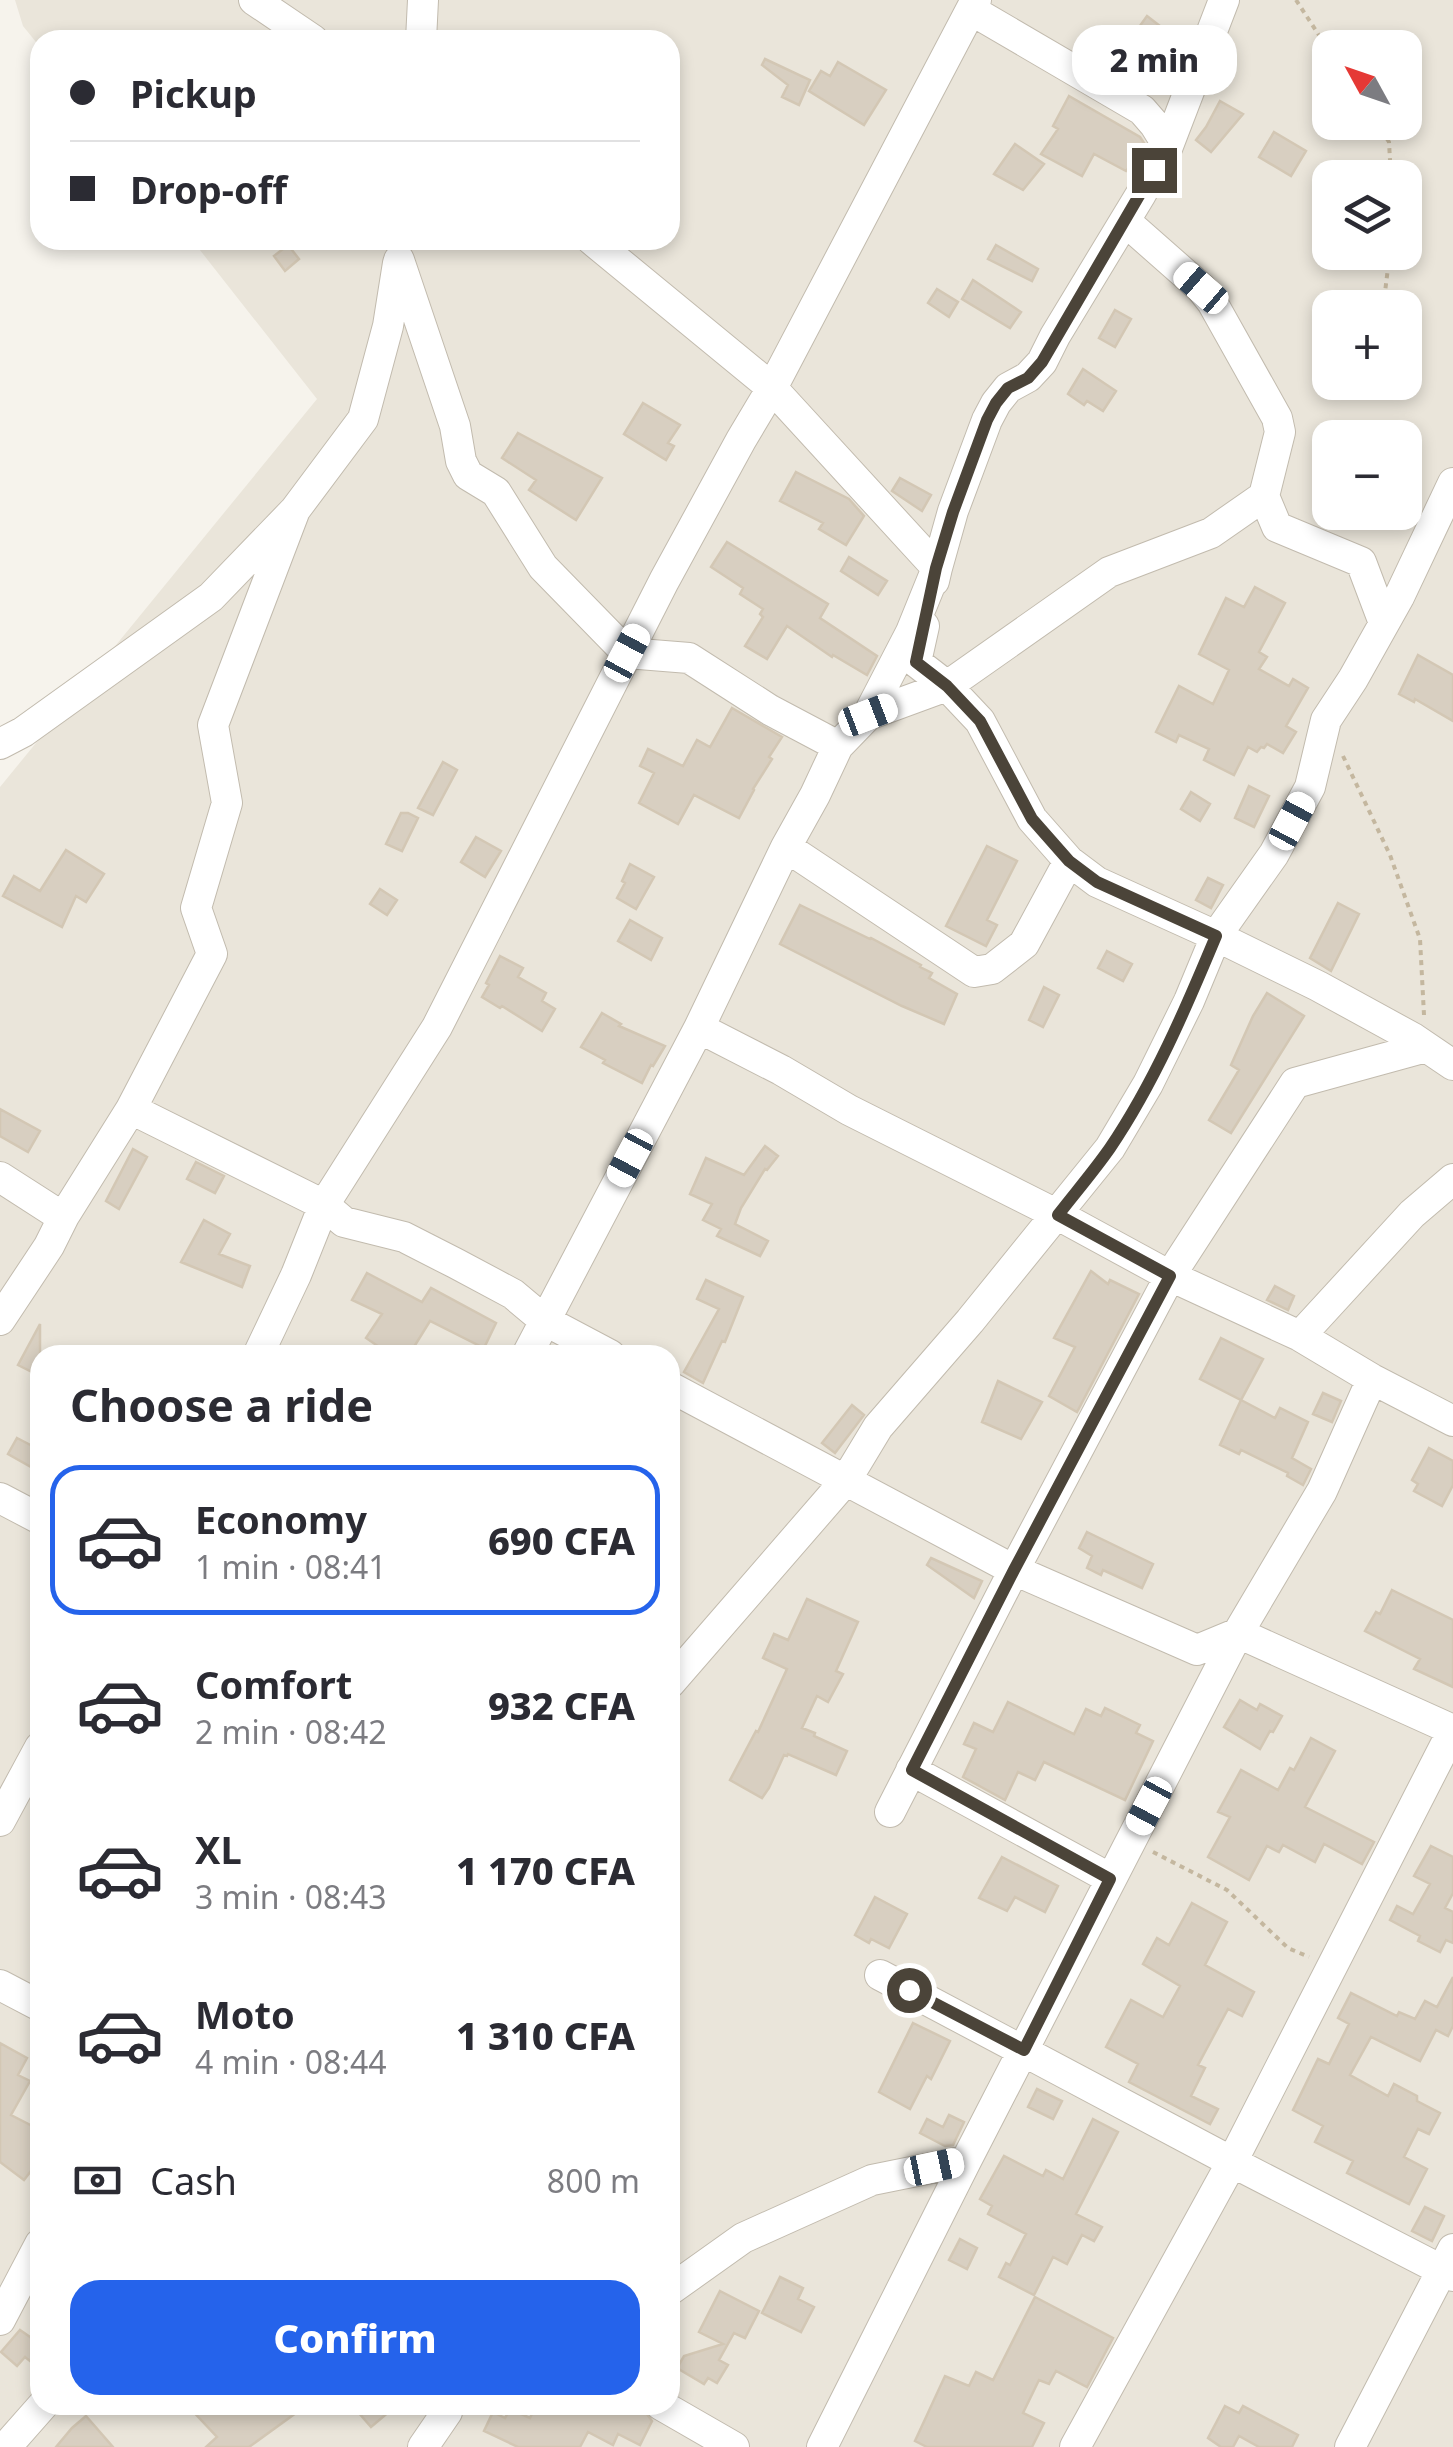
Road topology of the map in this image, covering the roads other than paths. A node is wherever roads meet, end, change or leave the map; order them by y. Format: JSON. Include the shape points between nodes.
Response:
{"nodes":[{"id":1,"x":254,"y":0,"type":"edge"},
{"id":2,"x":423,"y":0,"type":"edge"},
{"id":3,"x":1224,"y":0,"type":"edge"},
{"id":4,"x":974,"y":5,"type":"edge"},
{"id":5,"x":298,"y":30,"type":"edge"},
{"id":6,"x":422,"y":30,"type":"edge"},
{"id":7,"x":1168,"y":146,"type":"junction"},
{"id":8,"x":1125,"y":221,"type":"junction"},
{"id":9,"x":400,"y":250,"type":"edge"},
{"id":10,"x":604,"y":250,"type":"edge"},
{"id":11,"x":772,"y":388,"type":"junction"},
{"id":12,"x":1453,"y":483,"type":"edge"},
{"id":13,"x":1264,"y":496,"type":"junction"},
{"id":14,"x":295,"y":510,"type":"junction"},
{"id":15,"x":936,"y":568,"type":"junction"},
{"id":16,"x":1384,"y":624,"type":"junction"},
{"id":17,"x":627,"y":653,"type":"junction"},
{"id":18,"x":947,"y":686,"type":"junction"},
{"id":19,"x":868,"y":715,"type":"junction"},
{"id":20,"x":0,"y":744,"type":"edge"},
{"id":21,"x":838,"y":746,"type":"junction"},
{"id":22,"x":786,"y":847,"type":"junction"},
{"id":23,"x":1069,"y":861,"type":"junction"},
{"id":24,"x":1216,"y":936,"type":"junction"},
{"id":25,"x":699,"y":1028,"type":"junction"},
{"id":26,"x":1426,"y":1047,"type":"junction"},
{"id":27,"x":1453,"y":1064,"type":"edge"},
{"id":28,"x":131,"y":1109,"type":"junction"},
{"id":29,"x":0,"y":1177,"type":"edge"},
{"id":30,"x":1453,"y":1180,"type":"edge"},
{"id":31,"x":324,"y":1205,"type":"junction"},
{"id":32,"x":1058,"y":1215,"type":"junction"},
{"id":33,"x":64,"y":1216,"type":"junction"},
{"id":34,"x":1170,"y":1276,"type":"junction"},
{"id":35,"x":0,"y":1320,"type":"edge"},
{"id":36,"x":544,"y":1320,"type":"junction"},
{"id":37,"x":1300,"y":1336,"type":"junction"},
{"id":38,"x":263,"y":1345,"type":"edge"},
{"id":39,"x":532,"y":1345,"type":"edge"},
{"id":40,"x":591,"y":1345,"type":"edge"},
{"id":41,"x":1372,"y":1379,"type":"junction"},
{"id":42,"x":680,"y":1392,"type":"edge"},
{"id":43,"x":1453,"y":1421,"type":"edge"},
{"id":44,"x":846,"y":1480,"type":"junction"},
{"id":45,"x":0,"y":1498,"type":"edge"},
{"id":46,"x":30,"y":1514,"type":"edge"},
{"id":47,"x":1014,"y":1570,"type":"junction"},
{"id":48,"x":1238,"y":1633,"type":"junction"},
{"id":49,"x":680,"y":1671,"type":"edge"},
{"id":50,"x":1453,"y":1730,"type":"edge"},
{"id":51,"x":30,"y":1766,"type":"edge"},
{"id":52,"x":912,"y":1770,"type":"junction"},
{"id":53,"x":890,"y":1812,"type":"dead end"},
{"id":54,"x":0,"y":1822,"type":"edge"},
{"id":55,"x":1110,"y":1879,"type":"junction"},
{"id":56,"x":880,"y":1975,"type":"dead end"},
{"id":57,"x":0,"y":1985,"type":"edge"},
{"id":58,"x":30,"y":2001,"type":"edge"},
{"id":59,"x":1024,"y":2050,"type":"junction"},
{"id":60,"x":966,"y":2160,"type":"junction"},
{"id":61,"x":1232,"y":2162,"type":"junction"},
{"id":62,"x":30,"y":2263,"type":"edge"},
{"id":63,"x":1449,"y":2265,"type":"edge"},
{"id":64,"x":680,"y":2283,"type":"edge"},
{"id":65,"x":0,"y":2320,"type":"edge"},
{"id":66,"x":34,"y":2415,"type":"edge"},
{"id":67,"x":445,"y":2415,"type":"edge"},
{"id":68,"x":678,"y":2415,"type":"edge"},
{"id":69,"x":6,"y":2447,"type":"edge"},
{"id":70,"x":423,"y":2447,"type":"edge"},
{"id":71,"x":734,"y":2447,"type":"edge"},
{"id":72,"x":822,"y":2447,"type":"edge"},
{"id":73,"x":1075,"y":2447,"type":"edge"},
{"id":74,"x":1350,"y":2447,"type":"edge"}],
"edges":[{"from":1,"to":5,"type":"street"},
{"from":2,"to":6,"type":"street"},
{"from":3,"to":7,"type":"street"},
{"from":4,"to":7,"type":"street","via":[[1142,110]]},
{"from":4,"to":11,"type":"street"},
{"from":7,"to":8,"type":"street"},
{"from":8,"to":13,"type":"street","via":[[1212,302],[1277,418],[1280,432]]},
{"from":8,"to":15,"type":"street","via":[[1042,362],[996,403]]},
{"from":9,"to":14,"type":"street","via":[[363,419]]},
{"from":9,"to":17,"type":"street","via":[[468,475],[496,492],[542,566]]},
{"from":10,"to":11,"type":"street"},
{"from":11,"to":15,"type":"street"},
{"from":11,"to":17,"type":"street"},
{"from":12,"to":16,"type":"street"},
{"from":13,"to":16,"type":"street","via":[[1277,526],[1361,562]]},
{"from":13,"to":18,"type":"street","via":[[1211,533],[1109,572]]},
{"from":14,"to":20,"type":"street","via":[[211,598]]},
{"from":14,"to":28,"type":"street","via":[[213,725],[227,803],[196,908],[212,954]]},
{"from":15,"to":18,"type":"street","via":[[916,662]]},
{"from":15,"to":19,"type":"street"},
{"from":16,"to":24,"type":"street","via":[[1326,720],[1310,787],[1274,854]]},
{"from":17,"to":21,"type":"street","via":[[689,658]]},
{"from":17,"to":31,"type":"street","via":[[437,1026]]},
{"from":18,"to":19,"type":"street"},
{"from":18,"to":23,"type":"street","via":[[980,721],[1032,819]]},
{"from":19,"to":21,"type":"street"},
{"from":21,"to":22,"type":"street"},
{"from":22,"to":23,"type":"street","via":[[974,972],[992,970],[1024,944]]},
{"from":22,"to":25,"type":"street"},
{"from":23,"to":24,"type":"street","via":[[1097,882]]},
{"from":24,"to":26,"type":"street"},
{"from":24,"to":32,"type":"street","via":[[1148,1084]]},
{"from":25,"to":32,"type":"street"},
{"from":25,"to":36,"type":"street"},
{"from":26,"to":27,"type":"street"},
{"from":26,"to":34,"type":"street","via":[[1295,1083]]},
{"from":28,"to":31,"type":"street"},
{"from":28,"to":33,"type":"street"},
{"from":29,"to":33,"type":"street"},
{"from":30,"to":37,"type":"street","via":[[1412,1214]]},
{"from":31,"to":36,"type":"street","via":[[344,1222],[404,1238],[455,1263],[513,1294]]},
{"from":31,"to":38,"type":"street"},
{"from":32,"to":34,"type":"street"},
{"from":32,"to":44,"type":"street","via":[[878,1427]]},
{"from":33,"to":35,"type":"street"},
{"from":34,"to":37,"type":"street"},
{"from":34,"to":47,"type":"street"},
{"from":36,"to":39,"type":"street"},
{"from":36,"to":40,"type":"street"},
{"from":37,"to":41,"type":"street"},
{"from":41,"to":43,"type":"street"},
{"from":41,"to":48,"type":"street","via":[[1322,1492]]},
{"from":42,"to":44,"type":"street"},
{"from":44,"to":47,"type":"street"},
{"from":44,"to":49,"type":"street"},
{"from":45,"to":46,"type":"street"},
{"from":47,"to":48,"type":"street","via":[[1196,1650]]},
{"from":47,"to":52,"type":"street"},
{"from":48,"to":50,"type":"street"},
{"from":48,"to":55,"type":"street"},
{"from":50,"to":61,"type":"street"},
{"from":51,"to":54,"type":"street"},
{"from":52,"to":53,"type":"street"},
{"from":52,"to":55,"type":"street"},
{"from":55,"to":59,"type":"street"},
{"from":56,"to":59,"type":"street"},
{"from":57,"to":58,"type":"street"},
{"from":59,"to":60,"type":"street"},
{"from":59,"to":61,"type":"street"},
{"from":60,"to":64,"type":"street","via":[[872,2180],[743,2238]]},
{"from":60,"to":72,"type":"street"},
{"from":61,"to":63,"type":"street"},
{"from":61,"to":73,"type":"street"},
{"from":62,"to":65,"type":"street"},
{"from":63,"to":74,"type":"street"},
{"from":66,"to":69,"type":"street"},
{"from":67,"to":70,"type":"street"},
{"from":68,"to":71,"type":"street"}]}
